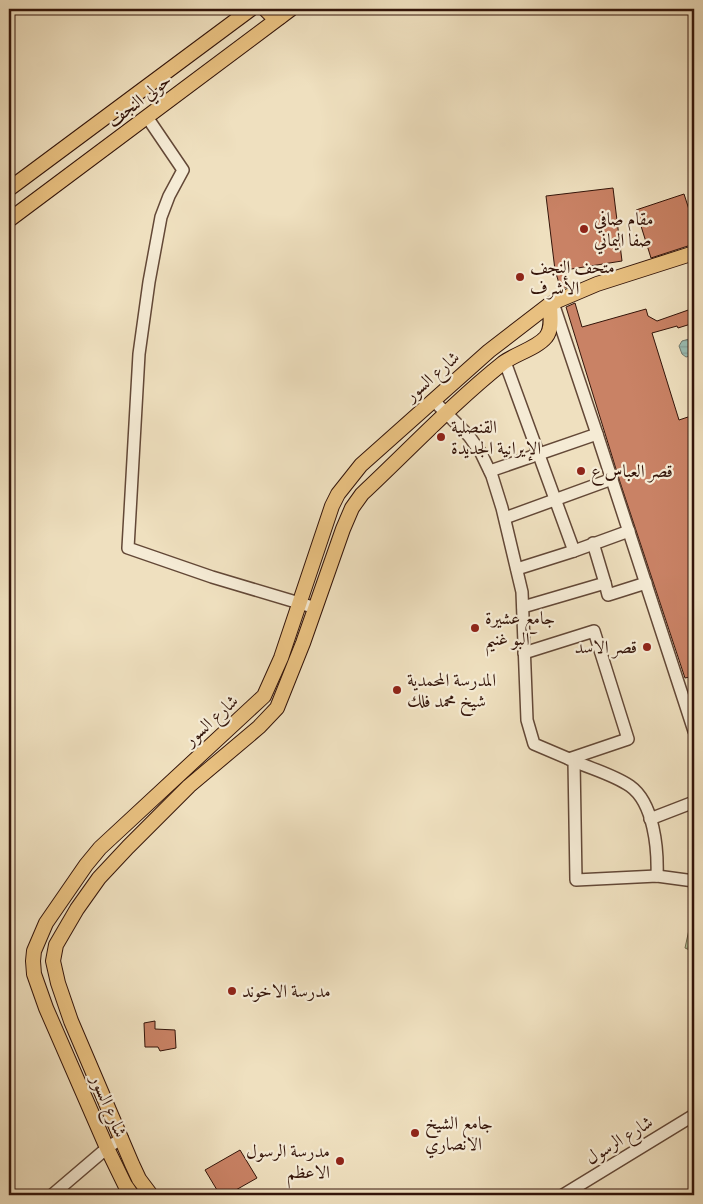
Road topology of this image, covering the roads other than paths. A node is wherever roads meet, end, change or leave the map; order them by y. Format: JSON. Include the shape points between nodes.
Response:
{"nodes":[{"id":1,"x":251,"y":9,"type":"edge"},
{"id":2,"x":265,"y":9,"type":"edge"},
{"id":3,"x":286,"y":13,"type":"edge"},
{"id":4,"x":234,"y":22,"type":"junction"},
{"id":5,"x":246,"y":42,"type":"junction"},
{"id":6,"x":147,"y":117,"type":"junction"},
{"id":7,"x":9,"y":189,"type":"edge"},
{"id":8,"x":9,"y":220,"type":"edge"},
{"id":9,"x":694,"y":253,"type":"edge"},
{"id":10,"x":551,"y":304,"type":"junction"},
{"id":11,"x":505,"y":362,"type":"junction"},
{"id":12,"x":433,"y":400,"type":"junction"},
{"id":13,"x":447,"y":412,"type":"junction"},
{"id":14,"x":596,"y":434,"type":"junction"},
{"id":15,"x":538,"y":454,"type":"junction"},
{"id":16,"x":490,"y":470,"type":"junction"},
{"id":17,"x":612,"y":479,"type":"junction"},
{"id":18,"x":555,"y":500,"type":"junction"},
{"id":19,"x":505,"y":518,"type":"junction"},
{"id":20,"x":629,"y":531,"type":"junction"},
{"id":21,"x":593,"y":543,"type":"junction"},
{"id":22,"x":574,"y":551,"type":"junction"},
{"id":23,"x":517,"y":569,"type":"junction"},
{"id":24,"x":605,"y":583,"type":"junction"},
{"id":25,"x":646,"y":583,"type":"junction"},
{"id":26,"x":299,"y":603,"type":"junction"},
{"id":27,"x":523,"y":607,"type":"junction"},
{"id":28,"x":316,"y":608,"type":"junction"},
{"id":29,"x":524,"y":653,"type":"junction"},
{"id":30,"x":694,"y":731,"type":"edge"},
{"id":31,"x":571,"y":760,"type":"junction"},
{"id":32,"x":694,"y":802,"type":"edge"},
{"id":33,"x":650,"y":819,"type":"junction"},
{"id":34,"x":657,"y":876,"type":"junction"},
{"id":35,"x":694,"y":881,"type":"edge"},
{"id":36,"x":694,"y":1114,"type":"edge"},
{"id":37,"x":122,"y":1138,"type":"junction"},
{"id":38,"x":107,"y":1148,"type":"junction"},
{"id":39,"x":52,"y":1195,"type":"edge"},
{"id":40,"x":132,"y":1195,"type":"edge"},
{"id":41,"x":151,"y":1195,"type":"edge"},
{"id":42,"x":563,"y":1195,"type":"edge"}],
"edges":[{"from":1,"to":4,"type":"main road"},
{"from":2,"to":3,"type":"main road","via":[[273,16]]},
{"from":3,"to":5,"type":"main road","name":"حولي النجف"},
{"from":4,"to":5,"type":"main road","via":[[247,28]]},
{"from":4,"to":7,"type":"main road"},
{"from":5,"to":6,"type":"main road","name":"حولي النجف"},
{"from":6,"to":8,"type":"main road","name":"حولي النجف"},
{"from":6,"to":26,"type":"street","via":[[183,170],[161,217],[149,282],[139,354],[128,548]]},
{"from":9,"to":10,"type":"main road","name":"شارع السور","via":[[597,284]]},
{"from":10,"to":11,"type":"main road","name":"شارع السور","via":[[550,327],[545,339]]},
{"from":10,"to":12,"type":"main road","name":"شارع السور","via":[[489,351]]},
{"from":10,"to":14,"type":"street"},
{"from":11,"to":13,"type":"main road","name":"شارع السور"},
{"from":11,"to":15,"type":"street"},
{"from":12,"to":13,"type":"street"},
{"from":12,"to":26,"type":"main road","name":"شارع السور","via":[[361,465],[338,494]]},
{"from":13,"to":16,"type":"street","via":[[469,436]]},
{"from":13,"to":28,"type":"main road","name":"شارع السور","via":[[362,494],[352,508]]},
{"from":14,"to":15,"type":"street"},
{"from":14,"to":17,"type":"street"},
{"from":15,"to":16,"type":"street"},
{"from":15,"to":18,"type":"street"},
{"from":16,"to":19,"type":"street"},
{"from":17,"to":18,"type":"street"},
{"from":17,"to":20,"type":"street"},
{"from":18,"to":19,"type":"street"},
{"from":18,"to":22,"type":"street"},
{"from":19,"to":23,"type":"street"},
{"from":20,"to":21,"type":"street"},
{"from":20,"to":25,"type":"street"},
{"from":21,"to":22,"type":"street"},
{"from":21,"to":24,"type":"street"},
{"from":22,"to":23,"type":"street"},
{"from":23,"to":27,"type":"street"},
{"from":24,"to":25,"type":"street","via":[[608,595]]},
{"from":24,"to":27,"type":"street"},
{"from":25,"to":30,"type":"street"},
{"from":26,"to":28,"type":"street"},
{"from":26,"to":38,"type":"main road","name":"شارع السور","via":[[281,658],[264,696],[100,848],[65,894],[36,944],[32,962],[34,974]]},
{"from":27,"to":29,"type":"street"},
{"from":28,"to":37,"type":"main road","name":"شارع السور","via":[[286,688],[272,715],[189,786],[123,852],[99,878],[56,945],[52,961],[58,983]]},
{"from":29,"to":31,"type":"street","via":[[527,720],[534,744]]},
{"from":29,"to":31,"type":"street","via":[[594,631],[628,739]]},
{"from":31,"to":33,"type":"street","via":[[630,786],[641,799]]},
{"from":31,"to":34,"type":"street","via":[[576,880]]},
{"from":32,"to":33,"type":"street"},
{"from":33,"to":34,"type":"street"},
{"from":34,"to":35,"type":"street"},
{"from":36,"to":42,"type":"street","name":"شارع الرسول"},
{"from":37,"to":38,"type":"street"},
{"from":37,"to":41,"type":"main road","name":"شارع السور","via":[[139,1179]]},
{"from":38,"to":39,"type":"street"},
{"from":38,"to":40,"type":"main road","name":"شارع السور"}]}
